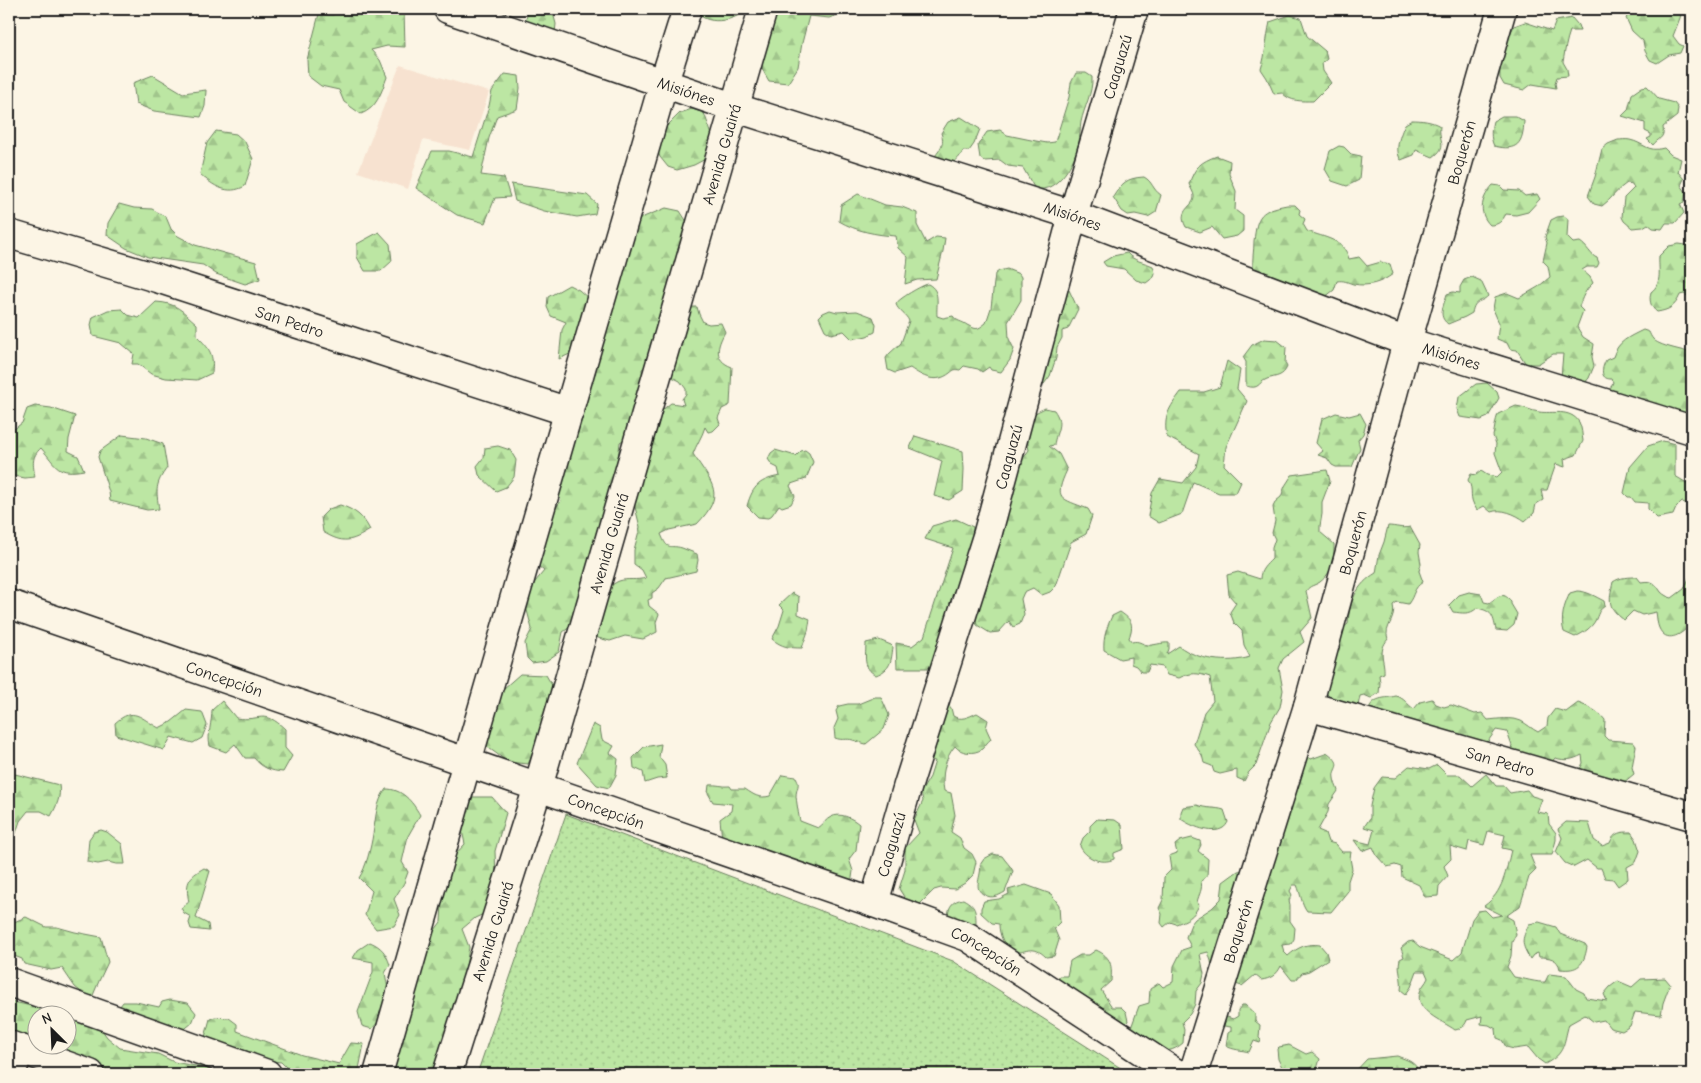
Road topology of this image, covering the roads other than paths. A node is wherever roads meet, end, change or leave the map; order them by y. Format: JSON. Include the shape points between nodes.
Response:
{"nodes":[{"id":1,"x":448,"y":9,"type":"edge"},
{"id":2,"x":687,"y":9,"type":"edge"},
{"id":3,"x":763,"y":9,"type":"edge"},
{"id":4,"x":1134,"y":9,"type":"edge"},
{"id":5,"x":1502,"y":9,"type":"edge"},
{"id":6,"x":664,"y":82,"type":"junction"},
{"id":7,"x":733,"y":107,"type":"junction"},
{"id":8,"x":1073,"y":215,"type":"junction"},
{"id":9,"x":9,"y":234,"type":"edge"},
{"id":10,"x":1407,"y":342,"type":"junction"},
{"id":11,"x":569,"y":412,"type":"junction"},
{"id":12,"x":1692,"y":430,"type":"edge"},
{"id":13,"x":9,"y":604,"type":"edge"},
{"id":14,"x":1308,"y":706,"type":"junction"},
{"id":15,"x":466,"y":762,"type":"junction"},
{"id":16,"x":538,"y":787,"type":"junction"},
{"id":17,"x":1692,"y":816,"type":"edge"},
{"id":18,"x":874,"y":902,"type":"junction"},
{"id":19,"x":9,"y":982,"type":"edge"},
{"id":20,"x":15,"y":1047,"type":"edge"},
{"id":21,"x":10,"y":1074,"type":"edge"},
{"id":22,"x":90,"y":1074,"type":"edge"},
{"id":23,"x":266,"y":1074,"type":"edge"},
{"id":24,"x":378,"y":1074,"type":"edge"},
{"id":25,"x":447,"y":1074,"type":"edge"},
{"id":26,"x":1177,"y":1074,"type":"edge"},
{"id":27,"x":1193,"y":1074,"type":"edge"}],
"edges":[{"from":1,"to":6,"type":"street","name":"Misiónes"},
{"from":2,"to":6,"type":"street"},
{"from":3,"to":7,"type":"street","name":"Avenida Guairá"},
{"from":4,"to":8,"type":"street","name":"Caaguazú"},
{"from":5,"to":10,"type":"street","name":"Boquerón"},
{"from":6,"to":7,"type":"street","name":"Misiónes"},
{"from":6,"to":11,"type":"street"},
{"from":7,"to":8,"type":"street","name":"Misiónes"},
{"from":7,"to":16,"type":"street","name":"Avenida Guairá"},
{"from":8,"to":10,"type":"street","name":"Misiónes"},
{"from":8,"to":18,"type":"street","name":"Caaguazú","via":[[987,536]]},
{"from":9,"to":11,"type":"street","name":"San Pedro","via":[[160,279]]},
{"from":10,"to":12,"type":"street","name":"Misiónes"},
{"from":10,"to":14,"type":"street","name":"Boquerón"},
{"from":11,"to":15,"type":"street"},
{"from":13,"to":15,"type":"street","name":"Concepción"},
{"from":14,"to":17,"type":"street","name":"San Pedro"},
{"from":14,"to":27,"type":"street","name":"Boquerón"},
{"from":15,"to":16,"type":"street","name":"Concepción"},
{"from":15,"to":24,"type":"street"},
{"from":16,"to":18,"type":"street","name":"Concepción"},
{"from":16,"to":25,"type":"street","name":"Avenida Guairá"},
{"from":18,"to":26,"type":"street","name":"Concepción","via":[[968,937]]},
{"from":19,"to":23,"type":"street"},
{"from":20,"to":21,"type":"street"},
{"from":20,"to":22,"type":"street"}]}
